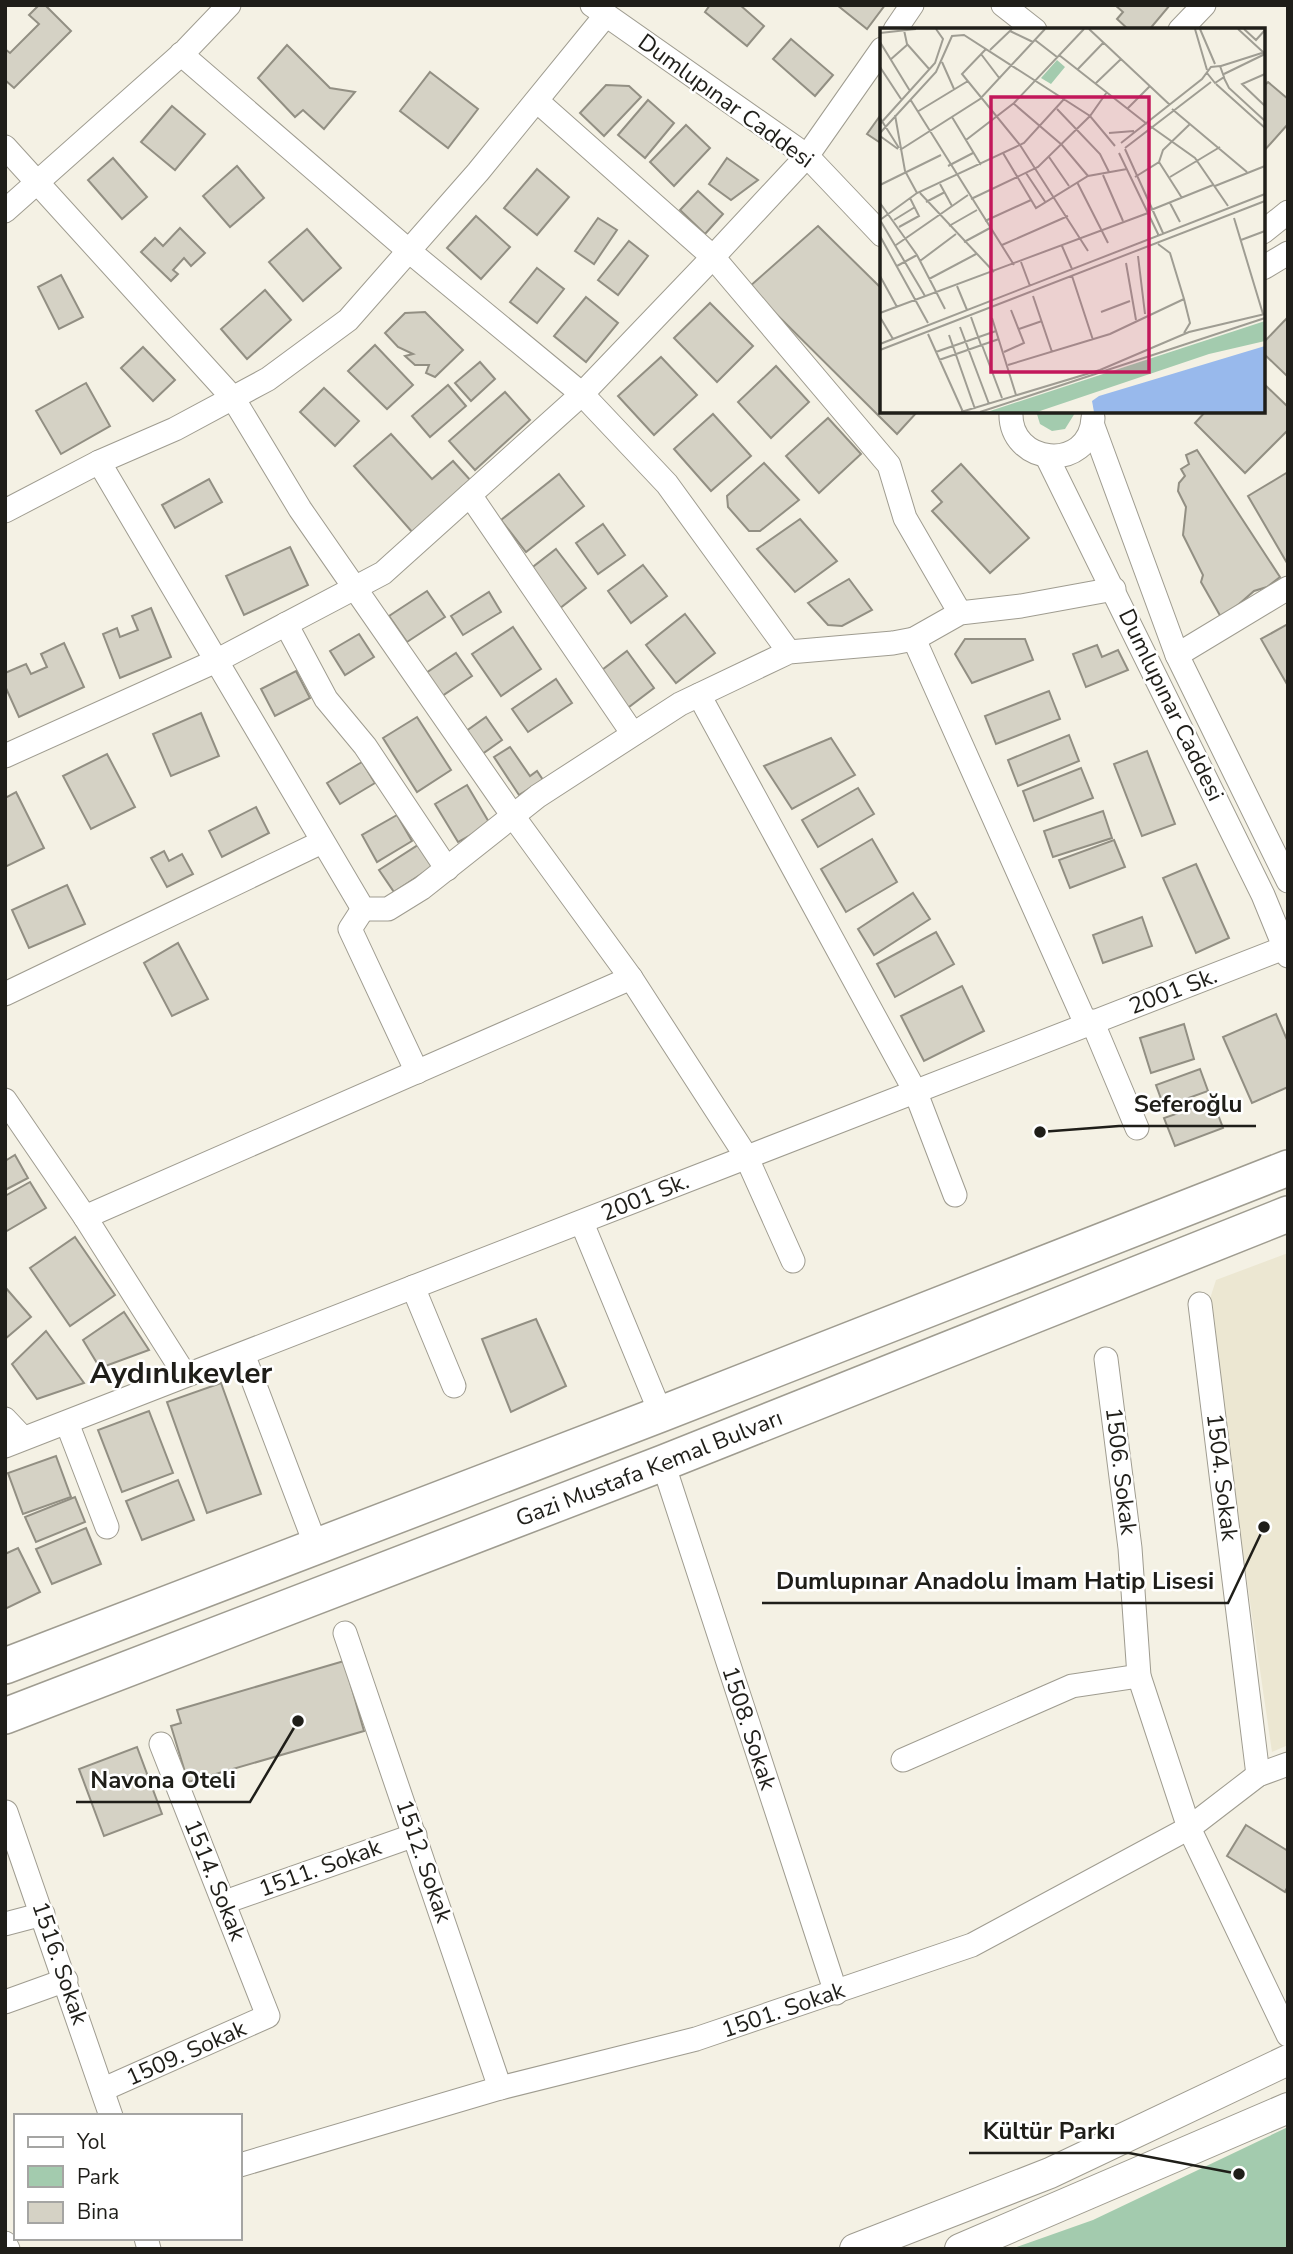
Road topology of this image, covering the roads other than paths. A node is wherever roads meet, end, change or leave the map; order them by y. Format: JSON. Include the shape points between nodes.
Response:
{"nodes":[{"id":1,"x":229,"y":5,"type":"edge"},
{"id":2,"x":912,"y":5,"type":"edge"},
{"id":3,"x":1003,"y":5,"type":"edge"},
{"id":4,"x":1204,"y":5,"type":"edge"},
{"id":5,"x":599,"y":10,"type":"edge"},
{"id":6,"x":896,"y":28,"type":"edge"},
{"id":7,"x":1032,"y":28,"type":"edge"},
{"id":8,"x":1182,"y":28,"type":"edge"},
{"id":9,"x":880,"y":52,"type":"edge"},
{"id":10,"x":181,"y":54,"type":"junction"},
{"id":11,"x":537,"y":101,"type":"junction"},
{"id":12,"x":5,"y":147,"type":"edge"},
{"id":13,"x":807,"y":156,"type":"junction"},
{"id":14,"x":36,"y":182,"type":"junction"},
{"id":15,"x":5,"y":211,"type":"edge"},
{"id":16,"x":880,"y":233,"type":"edge"},
{"id":17,"x":409,"y":251,"type":"junction"},
{"id":18,"x":1288,"y":253,"type":"edge"},
{"id":19,"x":713,"y":257,"type":"junction"},
{"id":20,"x":1265,"y":267,"type":"edge"},
{"id":21,"x":582,"y":394,"type":"junction"},
{"id":22,"x":233,"y":398,"type":"junction"},
{"id":23,"x":1011,"y":413,"type":"edge"},
{"id":24,"x":1095,"y":417,"type":"edge"},
{"id":25,"x":1047,"y":457,"type":"junction"},
{"id":26,"x":99,"y":462,"type":"junction"},
{"id":27,"x":470,"y":495,"type":"junction"},
{"id":28,"x":5,"y":511,"type":"edge"},
{"id":29,"x":355,"y":588,"type":"junction"},
{"id":30,"x":1288,"y":588,"type":"edge"},
{"id":31,"x":1114,"y":589,"type":"junction"},
{"id":32,"x":960,"y":613,"type":"junction"},
{"id":33,"x":286,"y":624,"type":"junction"},
{"id":34,"x":914,"y":639,"type":"junction"},
{"id":35,"x":789,"y":652,"type":"junction"},
{"id":36,"x":1177,"y":655,"type":"junction"},
{"id":37,"x":216,"y":661,"type":"junction"},
{"id":38,"x":699,"y":695,"type":"junction"},
{"id":39,"x":633,"y":734,"type":"junction"},
{"id":40,"x":5,"y":756,"type":"edge"},
{"id":41,"x":513,"y":816,"type":"junction"},
{"id":42,"x":322,"y":842,"type":"junction"},
{"id":43,"x":447,"y":869,"type":"junction"},
{"id":44,"x":1288,"y":881,"type":"edge"},
{"id":45,"x":363,"y":909,"type":"junction"},
{"id":46,"x":1286,"y":952,"type":"edge"},
{"id":47,"x":631,"y":978,"type":"junction"},
{"id":48,"x":5,"y":994,"type":"edge"},
{"id":49,"x":1089,"y":1023,"type":"junction"},
{"id":50,"x":417,"y":1072,"type":"junction"},
{"id":51,"x":916,"y":1093,"type":"junction"},
{"id":52,"x":5,"y":1100,"type":"edge"},
{"id":53,"x":1137,"y":1128,"type":"dead end"},
{"id":54,"x":746,"y":1156,"type":"junction"},
{"id":55,"x":1288,"y":1168,"type":"edge"},
{"id":56,"x":955,"y":1195,"type":"dead end"},
{"id":57,"x":1288,"y":1214,"type":"edge"},
{"id":58,"x":85,"y":1217,"type":"junction"},
{"id":59,"x":582,"y":1223,"type":"junction"},
{"id":60,"x":793,"y":1261,"type":"dead end"},
{"id":61,"x":413,"y":1287,"type":"junction"},
{"id":62,"x":1200,"y":1304,"type":"dead end"},
{"id":63,"x":243,"y":1354,"type":"junction"},
{"id":64,"x":1106,"y":1359,"type":"dead end"},
{"id":65,"x":185,"y":1375,"type":"junction"},
{"id":66,"x":454,"y":1386,"type":"dead end"},
{"id":67,"x":661,"y":1414,"type":"junction"},
{"id":68,"x":5,"y":1419,"type":"edge"},
{"id":69,"x":67,"y":1423,"type":"junction"},
{"id":70,"x":14,"y":1442,"type":"edge"},
{"id":71,"x":663,"y":1463,"type":"junction"},
{"id":72,"x":107,"y":1527,"type":"dead end"},
{"id":73,"x":316,"y":1546,"type":"junction"},
{"id":74,"x":345,"y":1633,"type":"dead end"},
{"id":75,"x":5,"y":1666,"type":"edge"},
{"id":76,"x":1139,"y":1676,"type":"junction"},
{"id":77,"x":5,"y":1716,"type":"edge"},
{"id":78,"x":161,"y":1744,"type":"dead end"},
{"id":79,"x":902,"y":1760,"type":"dead end"},
{"id":80,"x":1288,"y":1764,"type":"edge"},
{"id":81,"x":1258,"y":1775,"type":"junction"},
{"id":82,"x":6,"y":1812,"type":"edge"},
{"id":83,"x":1189,"y":1828,"type":"junction"},
{"id":84,"x":415,"y":1835,"type":"junction"},
{"id":85,"x":225,"y":1902,"type":"junction"},
{"id":86,"x":43,"y":1914,"type":"junction"},
{"id":87,"x":5,"y":1924,"type":"edge"},
{"id":88,"x":66,"y":1980,"type":"junction"},
{"id":89,"x":836,"y":1993,"type":"junction"},
{"id":90,"x":5,"y":2002,"type":"edge"},
{"id":91,"x":268,"y":2016,"type":"joint"},
{"id":92,"x":1288,"y":2035,"type":"edge"},
{"id":93,"x":1288,"y":2060,"type":"edge"},
{"id":94,"x":500,"y":2088,"type":"junction"},
{"id":95,"x":104,"y":2089,"type":"junction"},
{"id":96,"x":1288,"y":2108,"type":"edge"},
{"id":97,"x":110,"y":2114,"type":"edge"},
{"id":98,"x":242,"y":2164,"type":"edge"},
{"id":99,"x":5,"y":2243,"type":"edge"},
{"id":100,"x":8,"y":2249,"type":"edge"},
{"id":101,"x":855,"y":2249,"type":"edge"},
{"id":102,"x":960,"y":2249,"type":"edge"}],
"edges":[{"from":1,"to":10,"type":"street"},
{"from":2,"to":6,"type":"street"},
{"from":3,"to":7,"type":"street"},
{"from":4,"to":8,"type":"street"},
{"from":5,"to":11,"type":"street"},
{"from":5,"to":13,"type":"street","name":"Dumlupınar Caddesi"},
{"from":9,"to":13,"type":"street"},
{"from":10,"to":14,"type":"street"},
{"from":10,"to":17,"type":"street"},
{"from":11,"to":17,"type":"street"},
{"from":11,"to":19,"type":"street"},
{"from":12,"to":14,"type":"street"},
{"from":13,"to":16,"type":"street","name":"Dumlupınar Caddesi"},
{"from":13,"to":19,"type":"street"},
{"from":14,"to":15,"type":"street"},
{"from":14,"to":22,"type":"street"},
{"from":17,"to":21,"type":"street"},
{"from":17,"to":22,"type":"street","via":[[348,320],[268,379]]},
{"from":18,"to":20,"type":"street"},
{"from":19,"to":21,"type":"street"},
{"from":19,"to":32,"type":"street","via":[[889,466],[905,518]]},
{"from":21,"to":27,"type":"street"},
{"from":21,"to":35,"type":"street","via":[[667,484]]},
{"from":22,"to":26,"type":"street"},
{"from":22,"to":29,"type":"street","via":[[300,509]]},
{"from":23,"to":25,"type":"street","via":[[1014,433],[1022,444]]},
{"from":24,"to":25,"type":"street","via":[[1080,447],[1070,454]]},
{"from":24,"to":36,"type":"street","name":"Dumlupınar Caddesi"},
{"from":25,"to":31,"type":"street","name":"Dumlupınar Caddesi"},
{"from":26,"to":28,"type":"street"},
{"from":26,"to":37,"type":"street"},
{"from":27,"to":29,"type":"street","via":[[383,573]]},
{"from":27,"to":39,"type":"street"},
{"from":29,"to":33,"type":"street"},
{"from":29,"to":41,"type":"street"},
{"from":30,"to":36,"type":"street"},
{"from":31,"to":32,"type":"street"},
{"from":31,"to":46,"type":"street","name":"Dumlupınar Caddesi","via":[[1263,895]]},
{"from":32,"to":34,"type":"street"},
{"from":33,"to":37,"type":"street"},
{"from":33,"to":43,"type":"street","via":[[326,699],[365,746]]},
{"from":34,"to":35,"type":"street"},
{"from":34,"to":49,"type":"street"},
{"from":35,"to":38,"type":"street"},
{"from":36,"to":44,"type":"street","name":"Dumlupınar Caddesi"},
{"from":37,"to":40,"type":"street"},
{"from":37,"to":42,"type":"street"},
{"from":38,"to":39,"type":"street"},
{"from":38,"to":51,"type":"street"},
{"from":39,"to":41,"type":"street"},
{"from":41,"to":43,"type":"street"},
{"from":41,"to":47,"type":"street"},
{"from":42,"to":45,"type":"street"},
{"from":42,"to":48,"type":"street"},
{"from":43,"to":45,"type":"street","via":[[388,909]]},
{"from":45,"to":50,"type":"street","via":[[350,929]]},
{"from":46,"to":49,"type":"street","name":"2001 Sk."},
{"from":47,"to":50,"type":"street"},
{"from":47,"to":54,"type":"street"},
{"from":49,"to":51,"type":"street","name":"2001 Sk."},
{"from":49,"to":53,"type":"street"},
{"from":50,"to":58,"type":"street"},
{"from":51,"to":54,"type":"street","name":"2001 Sk."},
{"from":51,"to":56,"type":"street"},
{"from":52,"to":58,"type":"street"},
{"from":54,"to":59,"type":"street","name":"2001 Sk."},
{"from":54,"to":60,"type":"street"},
{"from":55,"to":67,"type":"highway","name":"Gazi Mustafa Kemal Bulvarı"},
{"from":57,"to":71,"type":"highway","name":"Gazi Mustafa Kemal Bulvarı"},
{"from":58,"to":65,"type":"street"},
{"from":59,"to":61,"type":"street","name":"2001 Sk."},
{"from":59,"to":67,"type":"street"},
{"from":61,"to":63,"type":"street","name":"2001 Sk."},
{"from":61,"to":66,"type":"street"},
{"from":62,"to":81,"type":"street","name":"1504. Sokak"},
{"from":63,"to":65,"type":"street","name":"2001 Sk."},
{"from":63,"to":73,"type":"street"},
{"from":64,"to":76,"type":"street","name":"1506. Sokak","via":[[1130,1548]]},
{"from":65,"to":69,"type":"street","name":"2001 Sk."},
{"from":67,"to":73,"type":"highway","name":"Gazi Mustafa Kemal Bulvarı"},
{"from":68,"to":70,"type":"street"},
{"from":69,"to":70,"type":"street","name":"2001 Sk."},
{"from":69,"to":72,"type":"street"},
{"from":71,"to":77,"type":"highway","name":"Gazi Mustafa Kemal Bulvarı"},
{"from":71,"to":89,"type":"street","name":"1508. Sokak"},
{"from":73,"to":75,"type":"highway","name":"Gazi Mustafa Kemal Bulvarı"},
{"from":74,"to":84,"type":"street","name":"1512. Sokak"},
{"from":76,"to":79,"type":"street","via":[[1072,1686]]},
{"from":76,"to":83,"type":"street","name":"1506. Sokak"},
{"from":78,"to":85,"type":"street","name":"1514. Sokak"},
{"from":80,"to":81,"type":"street","name":"1501. Sokak"},
{"from":81,"to":83,"type":"street","name":"1501. Sokak"},
{"from":82,"to":86,"type":"street","name":"1516. Sokak"},
{"from":83,"to":89,"type":"street","name":"1501. Sokak","via":[[972,1945]]},
{"from":83,"to":92,"type":"street","name":"1506. Sokak"},
{"from":84,"to":85,"type":"street","name":"1511. Sokak"},
{"from":84,"to":94,"type":"street","name":"1512. Sokak"},
{"from":85,"to":91,"type":"street","name":"1514. Sokak"},
{"from":86,"to":87,"type":"street"},
{"from":86,"to":88,"type":"street","name":"1516. Sokak"},
{"from":88,"to":90,"type":"street"},
{"from":88,"to":95,"type":"street","name":"1516. Sokak"},
{"from":89,"to":94,"type":"street","name":"1501. Sokak","via":[[696,2039]]},
{"from":91,"to":95,"type":"street","name":"1509. Sokak"},
{"from":93,"to":101,"type":"main road","via":[[1050,2173]]},
{"from":94,"to":98,"type":"street","name":"1501. Sokak"},
{"from":95,"to":97,"type":"street","name":"1516. Sokak"},
{"from":96,"to":102,"type":"main road"},
{"from":99,"to":100,"type":"street"}]}
